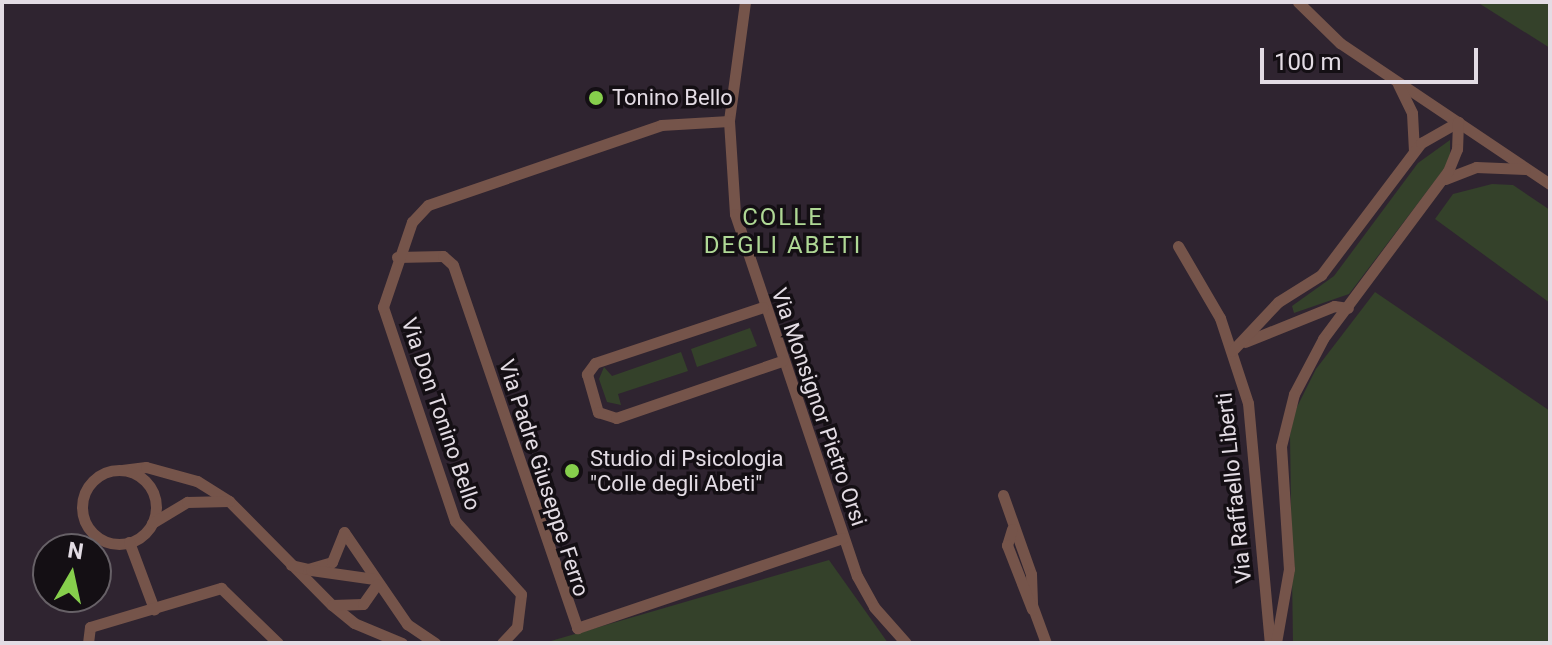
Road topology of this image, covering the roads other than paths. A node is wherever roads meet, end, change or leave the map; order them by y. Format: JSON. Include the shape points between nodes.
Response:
{"nodes":[{"id":1,"x":745,"y":2,"type":"edge"},
{"id":2,"x":1298,"y":2,"type":"edge"},
{"id":3,"x":1394,"y":79,"type":"junction"},
{"id":4,"x":729,"y":121,"type":"junction"},
{"id":5,"x":1458,"y":122,"type":"junction"},
{"id":6,"x":1413,"y":152,"type":"junction"},
{"id":7,"x":1529,"y":169,"type":"junction"},
{"id":8,"x":1442,"y":182,"type":"junction"},
{"id":9,"x":1550,"y":184,"type":"edge"},
{"id":10,"x":1178,"y":246,"type":"dead end"},
{"id":11,"x":397,"y":257,"type":"junction"},
{"id":12,"x":763,"y":307,"type":"junction"},
{"id":13,"x":1348,"y":308,"type":"junction"},
{"id":14,"x":1232,"y":351,"type":"junction"},
{"id":15,"x":782,"y":361,"type":"junction"},
{"id":16,"x":122,"y":470,"type":"junction"},
{"id":17,"x":1003,"y":495,"type":"dead end"},
{"id":18,"x":229,"y":501,"type":"junction"},
{"id":19,"x":152,"y":523,"type":"junction"},
{"id":20,"x":843,"y":538,"type":"junction"},
{"id":21,"x":129,"y":542,"type":"junction"},
{"id":22,"x":291,"y":565,"type":"junction"},
{"id":23,"x":308,"y":569,"type":"junction"},
{"id":24,"x":376,"y":581,"type":"junction"},
{"id":25,"x":332,"y":605,"type":"junction"},
{"id":26,"x":154,"y":609,"type":"junction"},
{"id":27,"x":88,"y":643,"type":"edge"},
{"id":28,"x":278,"y":643,"type":"edge"},
{"id":29,"x":402,"y":643,"type":"edge"},
{"id":30,"x":435,"y":643,"type":"edge"},
{"id":31,"x":502,"y":643,"type":"edge"},
{"id":32,"x":906,"y":643,"type":"edge"},
{"id":33,"x":1046,"y":643,"type":"edge"},
{"id":34,"x":1273,"y":643,"type":"edge"}],
"edges":[{"from":1,"to":4,"type":"street","name":"Via Monsignor Pietro Orsi"},
{"from":2,"to":3,"type":"street","via":[[1320,27]]},
{"from":3,"to":5,"type":"street"},
{"from":3,"to":6,"type":"street","via":[[1412,113]]},
{"from":4,"to":11,"type":"street","name":"Via Don Tonino Bello","via":[[670,122],[428,205],[412,222]]},
{"from":4,"to":12,"type":"street","name":"Via Monsignor Pietro Orsi","via":[[735,214]]},
{"from":5,"to":6,"type":"street","via":[[1428,137]]},
{"from":5,"to":7,"type":"street"},
{"from":5,"to":8,"type":"street","via":[[1457,149]]},
{"from":6,"to":14,"type":"street","via":[[1321,275],[1278,302]]},
{"from":7,"to":8,"type":"street","via":[[1476,167]]},
{"from":7,"to":9,"type":"street"},
{"from":8,"to":13,"type":"street"},
{"from":10,"to":14,"type":"street","name":"Via Raffaello Liberti","via":[[1214,306]]},
{"from":11,"to":20,"type":"street","name":"Via Padre Giuseppe Ferro","via":[[443,256],[453,265],[577,628]]},
{"from":11,"to":31,"type":"street","name":"Via Don Tonino Bello","via":[[384,295],[386,320],[451,513],[521,594],[517,627]]},
{"from":12,"to":15,"type":"street","name":"Via Monsignor Pietro Orsi"},
{"from":12,"to":15,"type":"street","via":[[595,363],[587,374],[598,412],[616,418]]},
{"from":13,"to":14,"type":"street","via":[[1343,303],[1274,328]]},
{"from":13,"to":34,"type":"street","via":[[1309,363],[1286,420],[1282,471],[1289,584]]},
{"from":14,"to":34,"type":"street","name":"Via Raffaello Liberti","via":[[1252,430]]},
{"from":15,"to":20,"type":"street","name":"Via Monsignor Pietro Orsi"},
{"from":16,"to":18,"type":"street","via":[[165,471],[197,481]]},
{"from":16,"to":19,"type":"street","via":[[150,486],[156,501]]},
{"from":16,"to":21,"type":"street","via":[[92,481],[82,504],[95,535]]},
{"from":17,"to":33,"type":"street","via":[[1012,529],[1007,545]]},
{"from":18,"to":19,"type":"street","via":[[187,502]]},
{"from":18,"to":22,"type":"street"},
{"from":19,"to":21,"type":"street"},
{"from":20,"to":32,"type":"street","name":"Via Monsignor Pietro Orsi","via":[[874,607]]},
{"from":21,"to":26,"type":"street"},
{"from":22,"to":23,"type":"street"},
{"from":22,"to":25,"type":"street"},
{"from":23,"to":24,"type":"street"},
{"from":23,"to":24,"type":"street","via":[[332,562],[344,532]]},
{"from":24,"to":25,"type":"street","via":[[363,604]]},
{"from":24,"to":30,"type":"street","via":[[407,624]]},
{"from":25,"to":29,"type":"street","via":[[354,623]]},
{"from":26,"to":27,"type":"street","via":[[90,627]]},
{"from":26,"to":28,"type":"street","via":[[221,588]]}]}
